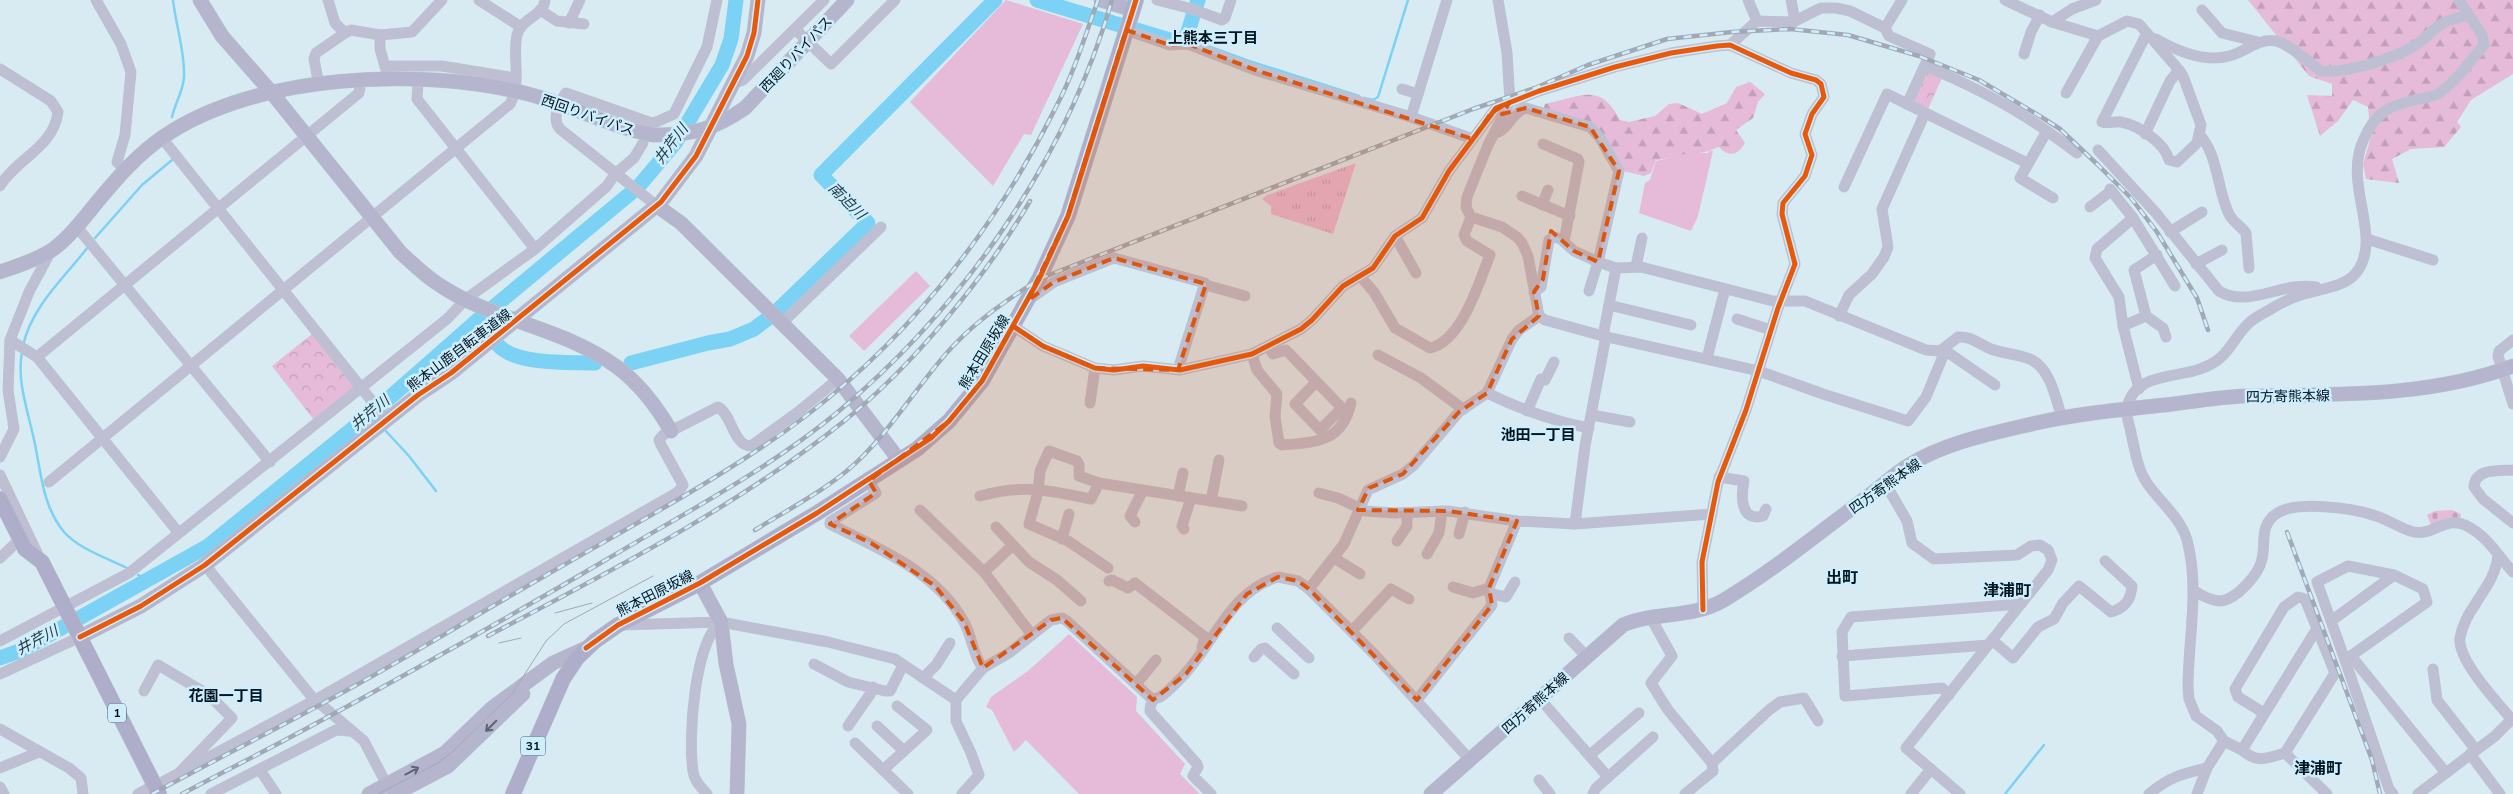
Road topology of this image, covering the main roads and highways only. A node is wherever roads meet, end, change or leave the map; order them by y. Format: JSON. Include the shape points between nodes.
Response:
{"nodes":[{"id":1,"x":1134,"y":5,"type":"edge"},
{"id":2,"x":0,"y":499,"type":"edge"},
{"id":3,"x":156,"y":788,"type":"edge"},
{"id":4,"x":513,"y":794,"type":"edge"}],
"edges":[{"from":1,"to":4,"type":"main road","name":"熊本田原坂線","number":"31","via":[[1068,216],[1027,302],[969,399],[931,438],[869,481],[700,583],[618,625],[586,648],[570,667],[554,698]]},
{"from":2,"to":3,"type":"main road","number":"1","via":[[26,550],[42,562]]}]}
